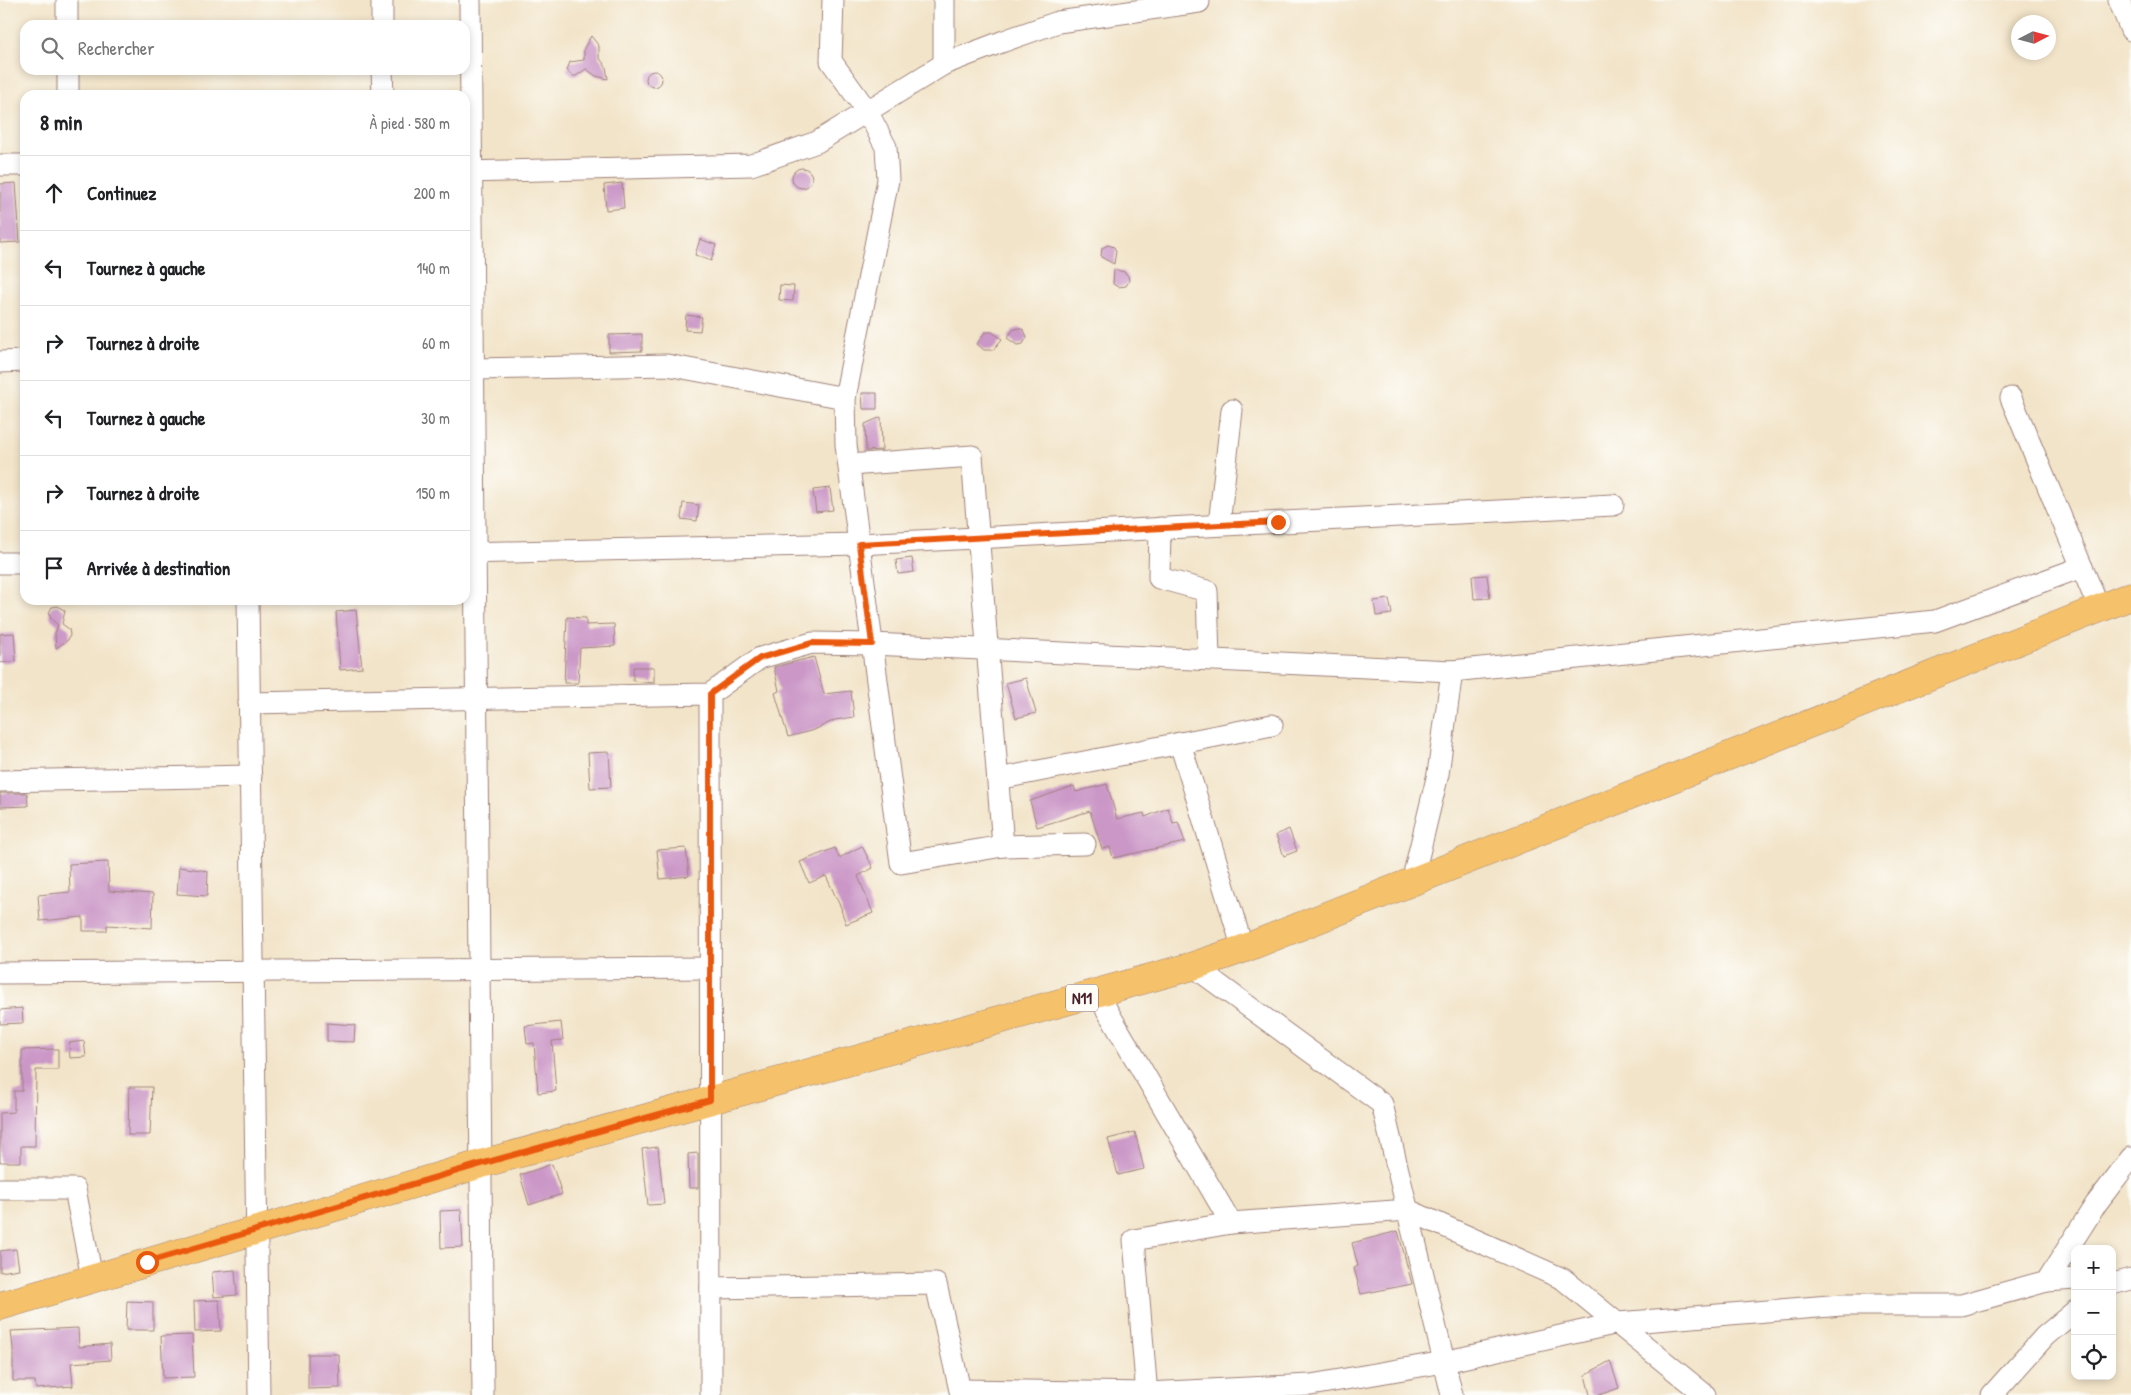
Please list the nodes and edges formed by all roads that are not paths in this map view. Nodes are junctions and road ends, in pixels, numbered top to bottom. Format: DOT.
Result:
graph roads {
  1 [pos="67,0"];
  2 [pos="382,0"];
  3 [pos="470,0"];
  4 [pos="833,0"];
  5 [pos="944,0"];
  6 [pos="2119,0"];
  7 [pos="1200,2"];
  8 [pos="67,20"];
  9 [pos="382,20"];
  10 [pos="470,20"];
  11 [pos="2131,30"];
  12 [pos="944,64"];
  13 [pos="68,75"];
  14 [pos="382,75"];
  15 [pos="470,75"];
  16 [pos="68,90"];
  17 [pos="383,90"];
  18 [pos="469,90"];
  19 [pos="867,111"];
  20 [pos="0,165"];
  21 [pos="20,165"];
  22 [pos="470,171"];
  23 [pos="470,211"];
  24 [pos="0,362"];
  25 [pos="20,362"];
  26 [pos="474,369"];
  27 [pos="845,398"];
  28 [pos="2011,398"];
  29 [pos="1232,410"];
  30 [pos="849,464"];
  31 [pos="1613,505"];
  32 [pos="1219,525"];
  33 [pos="1160,528"];
  34 [pos="978,538"];
  35 [pos="859,544"];
  36 [pos="470,553"];
  37 [pos="20,563"];
  38 [pos="0,564"];
  39 [pos="2082,567"];
  40 [pos="2131,596"];
  41 [pos="248,605"];
  42 [pos="2099,608"];
  43 [pos="872,644"];
  44 [pos="987,649"];
  45 [pos="1209,659"];
  46 [pos="1452,671"];
  47 [pos="710,694"];
  48 [pos="477,699"];
  49 [pos="249,703"];
  50 [pos="1272,725"];
  51 [pos="1180,743"];
  52 [pos="251,776"];
  53 [pos="998,779"];
  54 [pos="0,781"];
  55 [pos="1086,844"];
  56 [pos="1003,846"];
  57 [pos="1412,882"];
  58 [pos="1243,949"];
  59 [pos="1193,966"];
  60 [pos="710,968"];
  61 [pos="480,970"];
  62 [pos="253,972"];
  63 [pos="0,973"];
  64 [pos="1097,994"];
  65 [pos="710,1100"];
  66 [pos="2131,1158"];
  67 [pos="481,1164"];
  68 [pos="0,1189"];
  69 [pos="1408,1210"];
  70 [pos="1231,1223"];
  71 [pos="257,1230"];
  72 [pos="2131,1273"];
  73 [pos="2116,1275"];
  74 [pos="92,1278"];
  75 [pos="2071,1278"];
  76 [pos="2131,1279"];
  77 [pos="2047,1281"];
  78 [pos="2116,1283"];
  79 [pos="711,1288"];
  80 [pos="0,1306"];
  81 [pos="2071,1314"];
  82 [pos="1618,1323"];
  83 [pos="1444,1362"];
  84 [pos="1312,1390"];
  85 [pos="961,1392"];
  86 [pos="1147,1394"];
  87 [pos="259,1395"];
  88 [pos="483,1395"];
  89 [pos="711,1395"];
  90 [pos="1452,1395"];
  91 [pos="1705,1395"];
  92 [pos="1992,1395"];
  1 -- 8 [label="street"];
  2 -- 9 [label="street"];
  3 -- 10 [label="street"];
  4 -- 19 [label="street"];
  5 -- 12 [label="street"];
  6 -- 11 [label="street"];
  7 -- 12 [label="street"];
  12 -- 19 [label="street"];
  13 -- 16 [label="street"];
  14 -- 17 [label="street"];
  15 -- 18 [label="street"];
  19 -- 22 [label="street"];
  19 -- 27 [label="street"];
  20 -- 21 [label="street"];
  23 -- 26 [label="street"];
  24 -- 25 [label="street"];
  26 -- 27 [label="street"];
  26 -- 36 [label="street"];
  27 -- 30 [label="street"];
  28 -- 39 [label="street"];
  29 -- 32 [label="street"];
  30 -- 34 [label="street"];
  30 -- 35 [label="street"];
  31 -- 32 [label="street"];
  32 -- 33 [label="street"];
  33 -- 34 [label="street"];
  33 -- 45 [label="street"];
  34 -- 35 [label="street"];
  34 -- 44 [label="street"];
  35 -- 36 [label="street"];
  35 -- 43 [label="street"];
  36 -- 48 [label="street"];
  37 -- 38 [label="street"];
  39 -- 42 [label="street"];
  39 -- 46 [label="street"];
  40 -- 42 [label="main road, N11"];
  41 -- 49 [label="street"];
  42 -- 57 [label="main road, N11"];
  43 -- 44 [label="street"];
  43 -- 47 [label="street"];
  43 -- 56 [label="street"];
  44 -- 45 [label="street"];
  44 -- 53 [label="street"];
  45 -- 46 [label="street"];
  46 -- 57 [label="street"];
  47 -- 48 [label="street"];
  47 -- 60 [label="street"];
  48 -- 49 [label="street"];
  48 -- 61 [label="street"];
  49 -- 52 [label="street"];
  50 -- 51 [label="street"];
  51 -- 53 [label="street"];
  51 -- 58 [label="street"];
  52 -- 54 [label="street"];
  52 -- 62 [label="street"];
  53 -- 56 [label="street"];
  55 -- 56 [label="street"];
  57 -- 58 [label="main road, N11"];
  58 -- 59 [label="main road, N11"];
  59 -- 64 [label="main road, N11"];
  59 -- 69 [label="street"];
  60 -- 61 [label="street"];
  60 -- 65 [label="street"];
  61 -- 62 [label="street"];
  61 -- 67 [label="street"];
  62 -- 63 [label="street"];
  62 -- 71 [label="street"];
  64 -- 65 [label="main road, N11"];
  64 -- 70 [label="street"];
  65 -- 67 [label="main road, N11"];
  65 -- 79 [label="street"];
  66 -- 77 [label="street"];
  67 -- 71 [label="main road, N11"];
  67 -- 88 [label="street"];
  68 -- 74 [label="street"];
  69 -- 70 [label="street"];
  69 -- 82 [label="street"];
  69 -- 83 [label="street"];
  70 -- 86 [label="street"];
  71 -- 74 [label="main road, N11"];
  71 -- 87 [label="street"];
  72 -- 73 [label="street"];
  74 -- 80 [label="main road, N11"];
  75 -- 77 [label="street"];
  76 -- 78 [label="street"];
  77 -- 82 [label="street"];
  79 -- 85 [label="street"];
  79 -- 89 [label="street"];
  81 -- 92 [label="street"];
  82 -- 83 [label="street"];
  82 -- 91 [label="street"];
  83 -- 84 [label="street"];
  83 -- 90 [label="street"];
  84 -- 86 [label="street"];
  85 -- 86 [label="street"];
}
